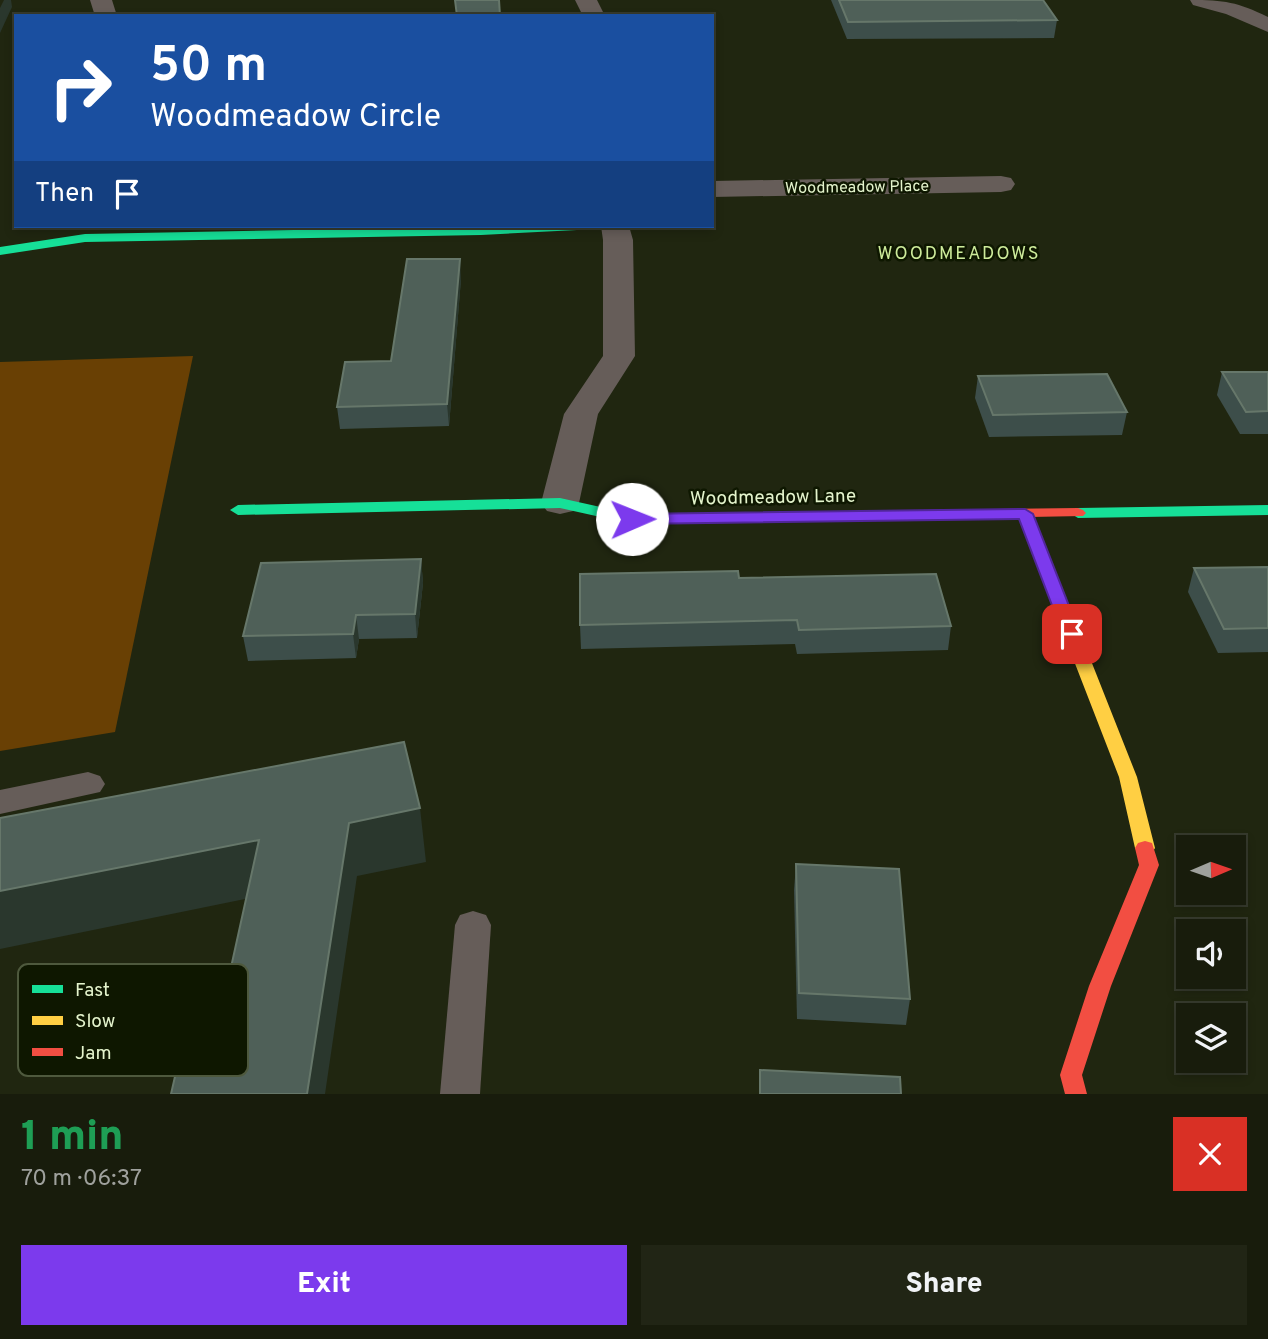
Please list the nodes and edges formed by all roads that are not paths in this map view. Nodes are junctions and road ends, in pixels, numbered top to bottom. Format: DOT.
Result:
graph roads {
  1 [pos="1201,0"];
  2 [pos="1268,24"];
  3 [pos="1001,184"];
  4 [pos="714,189"];
  5 [pos="533,228"];
  6 [pos="615,228"];
  7 [pos="0,251"];
  8 [pos="560,503"];
  9 [pos="238,510"];
  10 [pos="1268,510"];
  11 [pos="1025,514"];
  12 [pos="88,785"];
  13 [pos="0,802"];
  14 [pos="473,925"];
  15 [pos="460,1094"];
  16 [pos="1076,1094"];
  1 -- 2 [label="street"];
  3 -- 4 [label="street, Woodmeadow Place"];
  5 -- 7 [label="street"];
  6 -- 8 [label="street"];
  8 -- 9 [label="street, Woodmeadow Lane"];
  8 -- 11 [label="street, Woodmeadow Lane"];
  10 -- 11 [label="street, Woodmeadow Lane"];
  11 -- 16 [label="street"];
  12 -- 13 [label="lane"];
  14 -- 15 [label="lane"];
}
